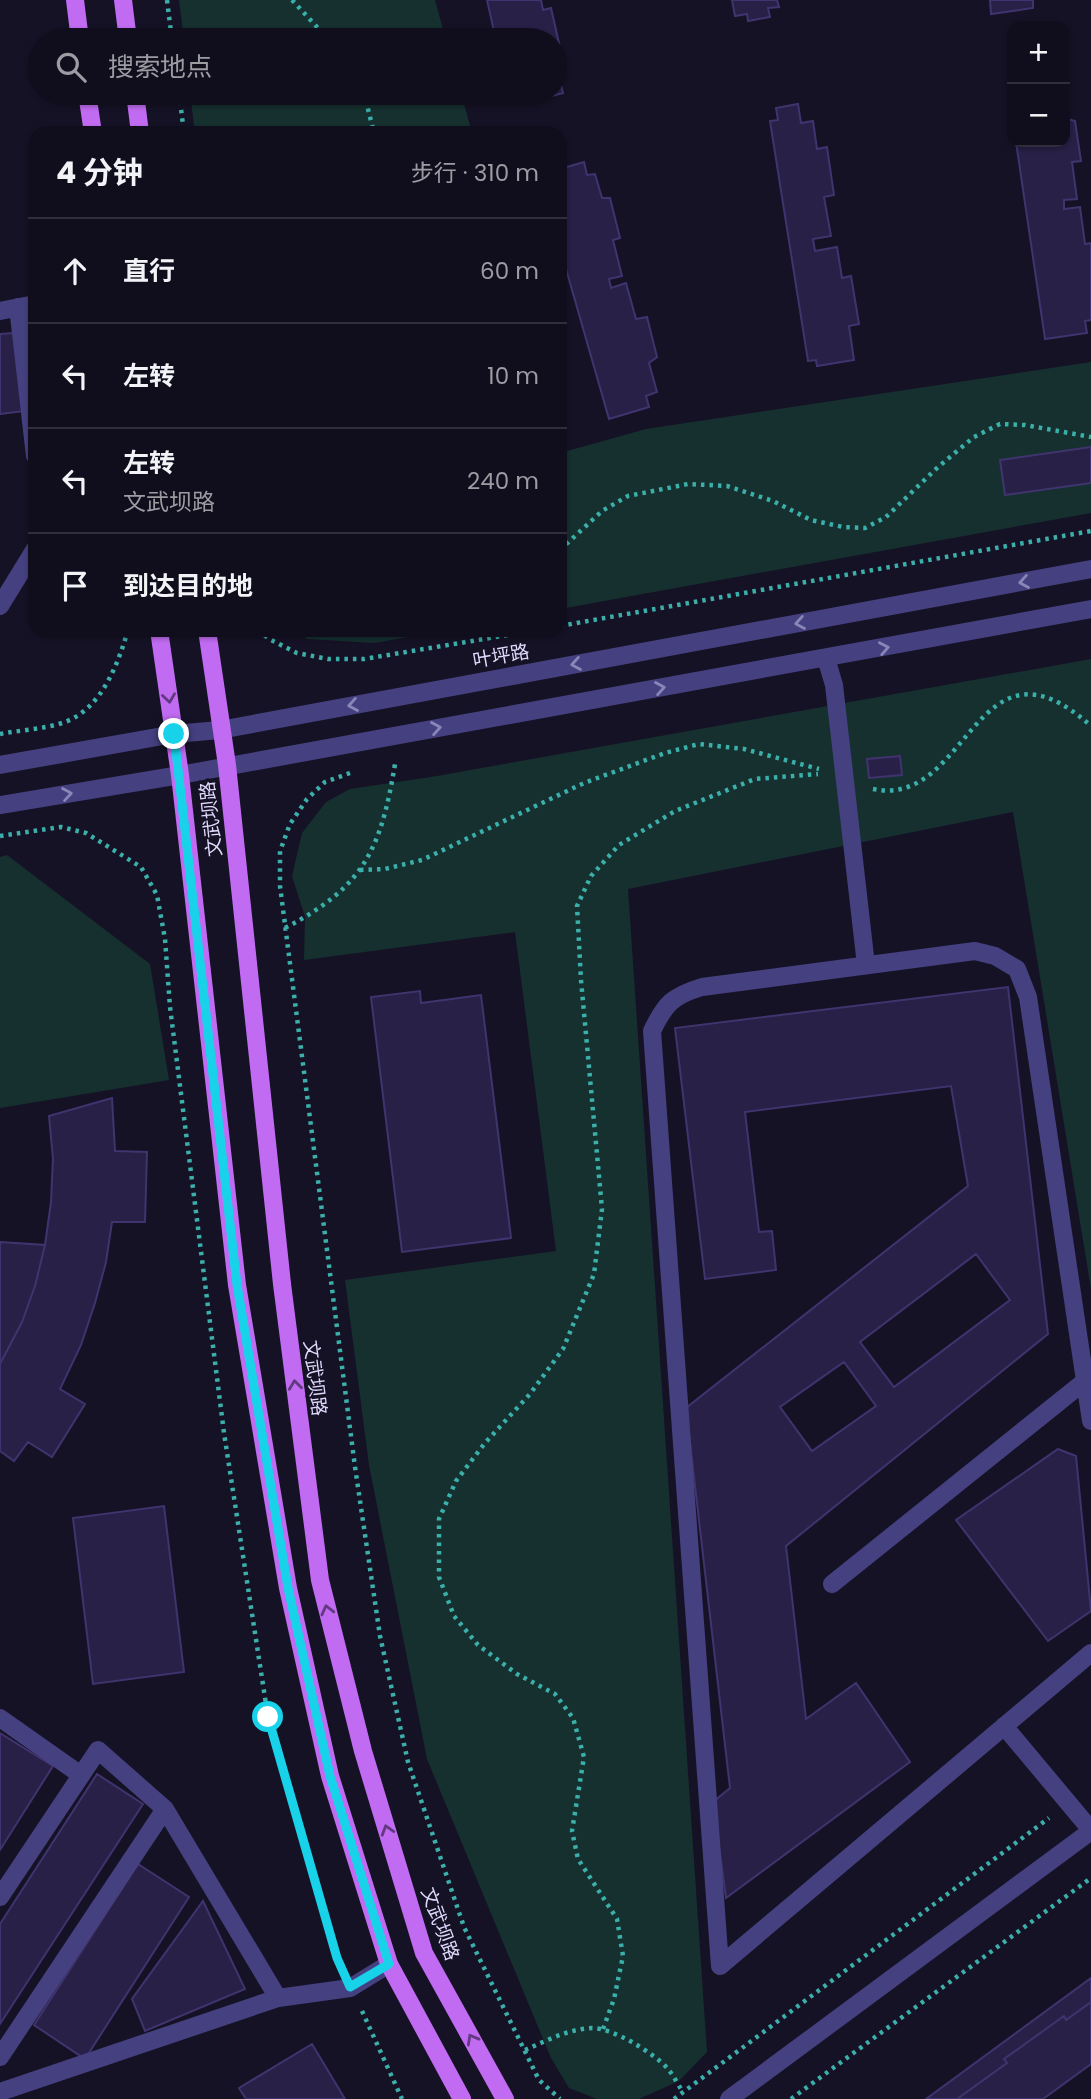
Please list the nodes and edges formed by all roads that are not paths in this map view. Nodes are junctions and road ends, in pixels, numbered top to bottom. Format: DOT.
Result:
graph roads {
  1 [pos="75,0"];
  2 [pos="123,0"];
  3 [pos="78,28"];
  4 [pos="126,28"];
  5 [pos="89,105"];
  6 [pos="136,105"];
  7 [pos="92,126"];
  8 [pos="139,126"];
  9 [pos="27,306"];
  10 [pos="0,311"];
  11 [pos="28,325"];
  12 [pos="28,561"];
  13 [pos="1091,569"];
  14 [pos="0,607"];
  15 [pos="1091,609"];
  16 [pos="160,637"];
  17 [pos="208,637"];
  18 [pos="826,658"];
  19 [pos="220,730"];
  20 [pos="174,734"];
  21 [pos="0,765"];
  22 [pos="226,765"];
  23 [pos="180,775"];
  24 [pos="0,805"];
  25 [pos="866,965"];
  26 [pos="1085,1381"];
  27 [pos="1091,1421"];
  28 [pos="832,1584"];
  29 [pos="1091,1653"];
  30 [pos="0,1718"];
  31 [pos="1004,1726"];
  32 [pos="81,1775"];
  33 [pos="165,1809"];
  34 [pos="1091,1831"];
  35 [pos="0,1897"];
  36 [pos="389,1964"];
  37 [pos="278,1998"];
  38 [pos="0,2057"];
  39 [pos="0,2091"];
  40 [pos="462,2099"];
  41 [pos="505,2099"];
  42 [pos="729,2099"];
  1 -- 3 [label="main road"];
  2 -- 4 [label="main road"];
  5 -- 7 [label="main road"];
  6 -- 8 [label="main road"];
  9 -- 10 [label="street"];
  9 -- 11 [label="street"];
  12 -- 14 [label="street"];
  13 -- 19 [label="street, 叶坪路, one-way"];
  18 -- 15 [label="street, one-way"];
  16 -- 20 [label="main road, 文武坝路, one-way"];
  17 -- 19 [label="main road, 文武坝路"];
  22 -- 18 [label="street, one-way"];
  18 -- 25 [label="street"];
  19 -- 20 [label="street, 叶坪路"];
  19 -- 22 [label="main road, 文武坝路"];
  20 -- 21 [label="street, 叶坪路"];
  20 -- 23 [label="main road, 文武坝路"];
  22 -- 23 [label="street"];
  41 -- 22 [label="main road, 文武坝路, one-way"];
  24 -- 23 [label="street, one-way"];
  23 -- 36 [label="main road, 文武坝路"];
  25 -- 26 [label="street"];
  25 -- 31 [label="street"];
  26 -- 27 [label="street"];
  26 -- 28 [label="street"];
  29 -- 31 [label="street"];
  30 -- 32 [label="street"];
  31 -- 34 [label="street"];
  32 -- 33 [label="street"];
  32 -- 35 [label="street"];
  33 -- 37 [label="street"];
  33 -- 38 [label="street"];
  34 -- 42 [label="street"];
  36 -- 37 [label="street"];
  36 -- 40 [label="main road, 文武坝路"];
  37 -- 39 [label="street"];
}
